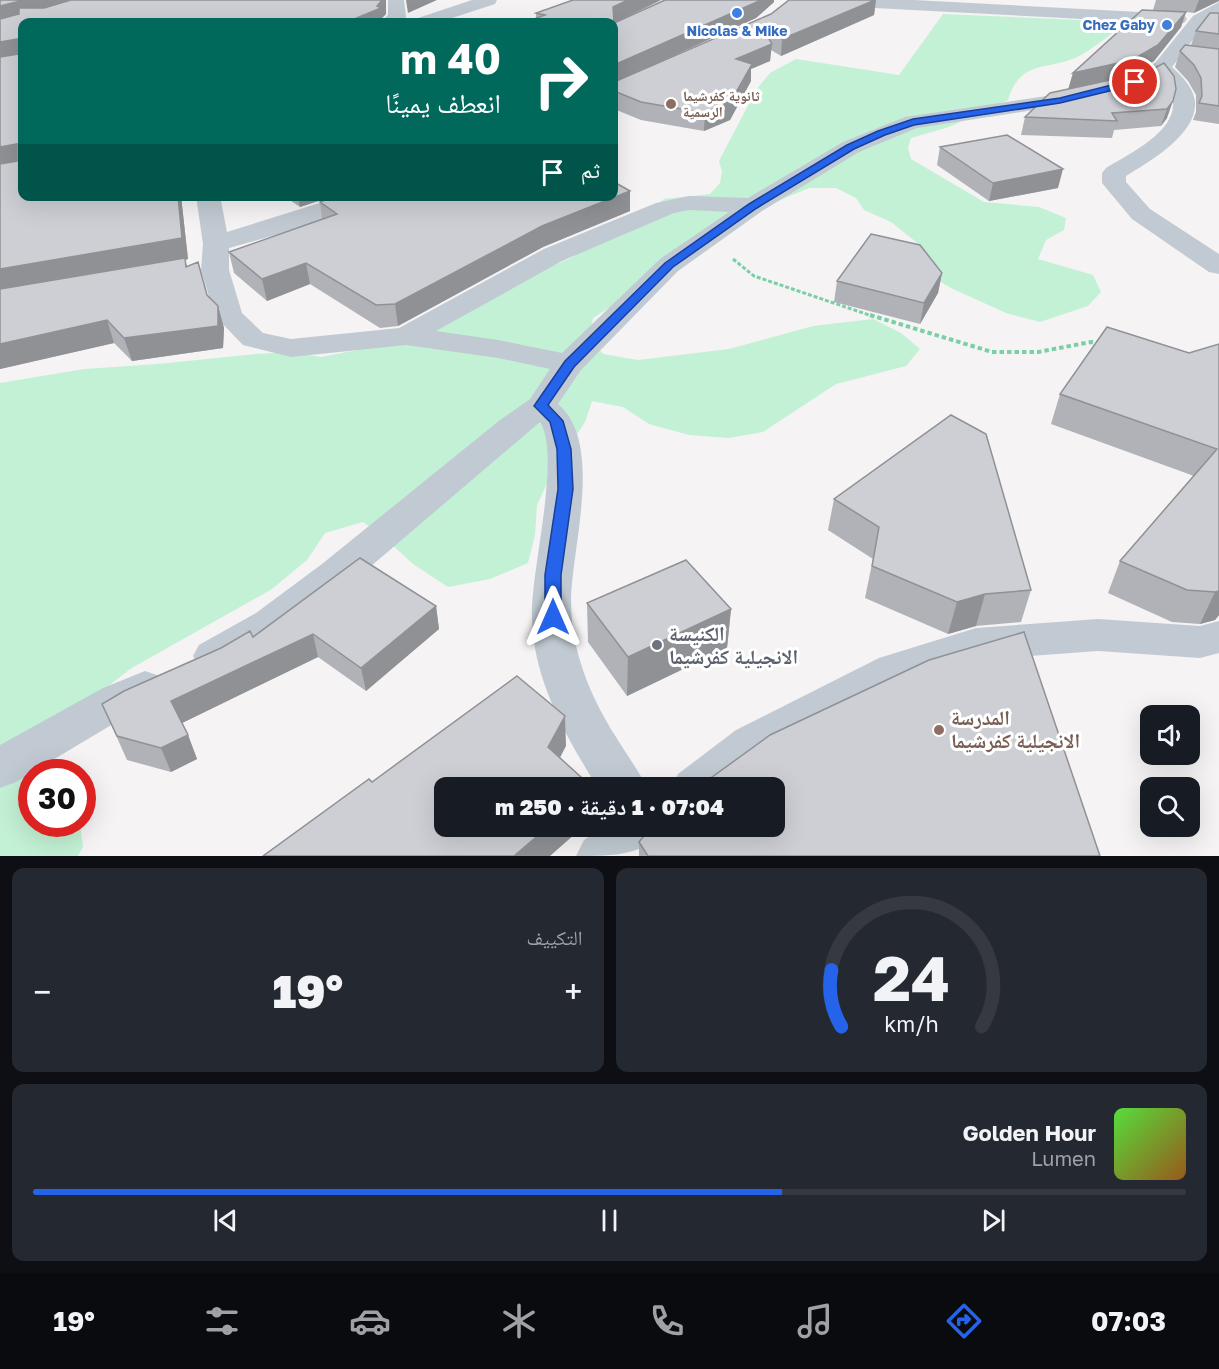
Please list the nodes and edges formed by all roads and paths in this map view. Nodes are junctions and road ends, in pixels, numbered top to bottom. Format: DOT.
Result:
graph roads {
  1 [pos="396,0"];
  2 [pos="489,0"];
  3 [pos="817,0"];
  4 [pos="1219,7"];
  5 [pos="395,18"];
  6 [pos="436,18"];
  7 [pos="1199,20"];
  8 [pos="1219,21"];
  9 [pos="1177,58"];
  10 [pos="208,201"];
  11 [pos="352,201"];
  12 [pos="753,206"];
  13 [pos="708,236"];
  14 [pos="208,259"];
  15 [pos="1219,266"];
  16 [pos="406,336"];
  17 [pos="1102,344"];
  18 [pos="569,364"];
  19 [pos="541,406"];
  20 [pos="1219,637"];
  21 [pos="0,768"];
  22 [pos="616,777"];
  23 [pos="708,777"];
  24 [pos="627,837"];
  25 [pos="601,856"];
  1 -- 5 [label="street"];
  2 -- 6 [label="street"];
  3 -- 7 [label="street"];
  4 -- 7 [label="street"];
  7 -- 8 [label="street"];
  7 -- 9 [label="street"];
  9 -- 12 [label="street"];
  9 -- 15 [label="street"];
  10 -- 14 [label="street"];
  11 -- 14 [label="street"];
  12 -- 13 [label="street"];
  12 -- 16 [label="street"];
  13 -- 17 [label="path"];
  13 -- 18 [label="street"];
  14 -- 16 [label="street"];
  16 -- 18 [label="street"];
  18 -- 19 [label="street"];
  19 -- 21 [label="street"];
  19 -- 22 [label="street"];
  20 -- 23 [label="street"];
  24 -- 25 [label="street"];
}
